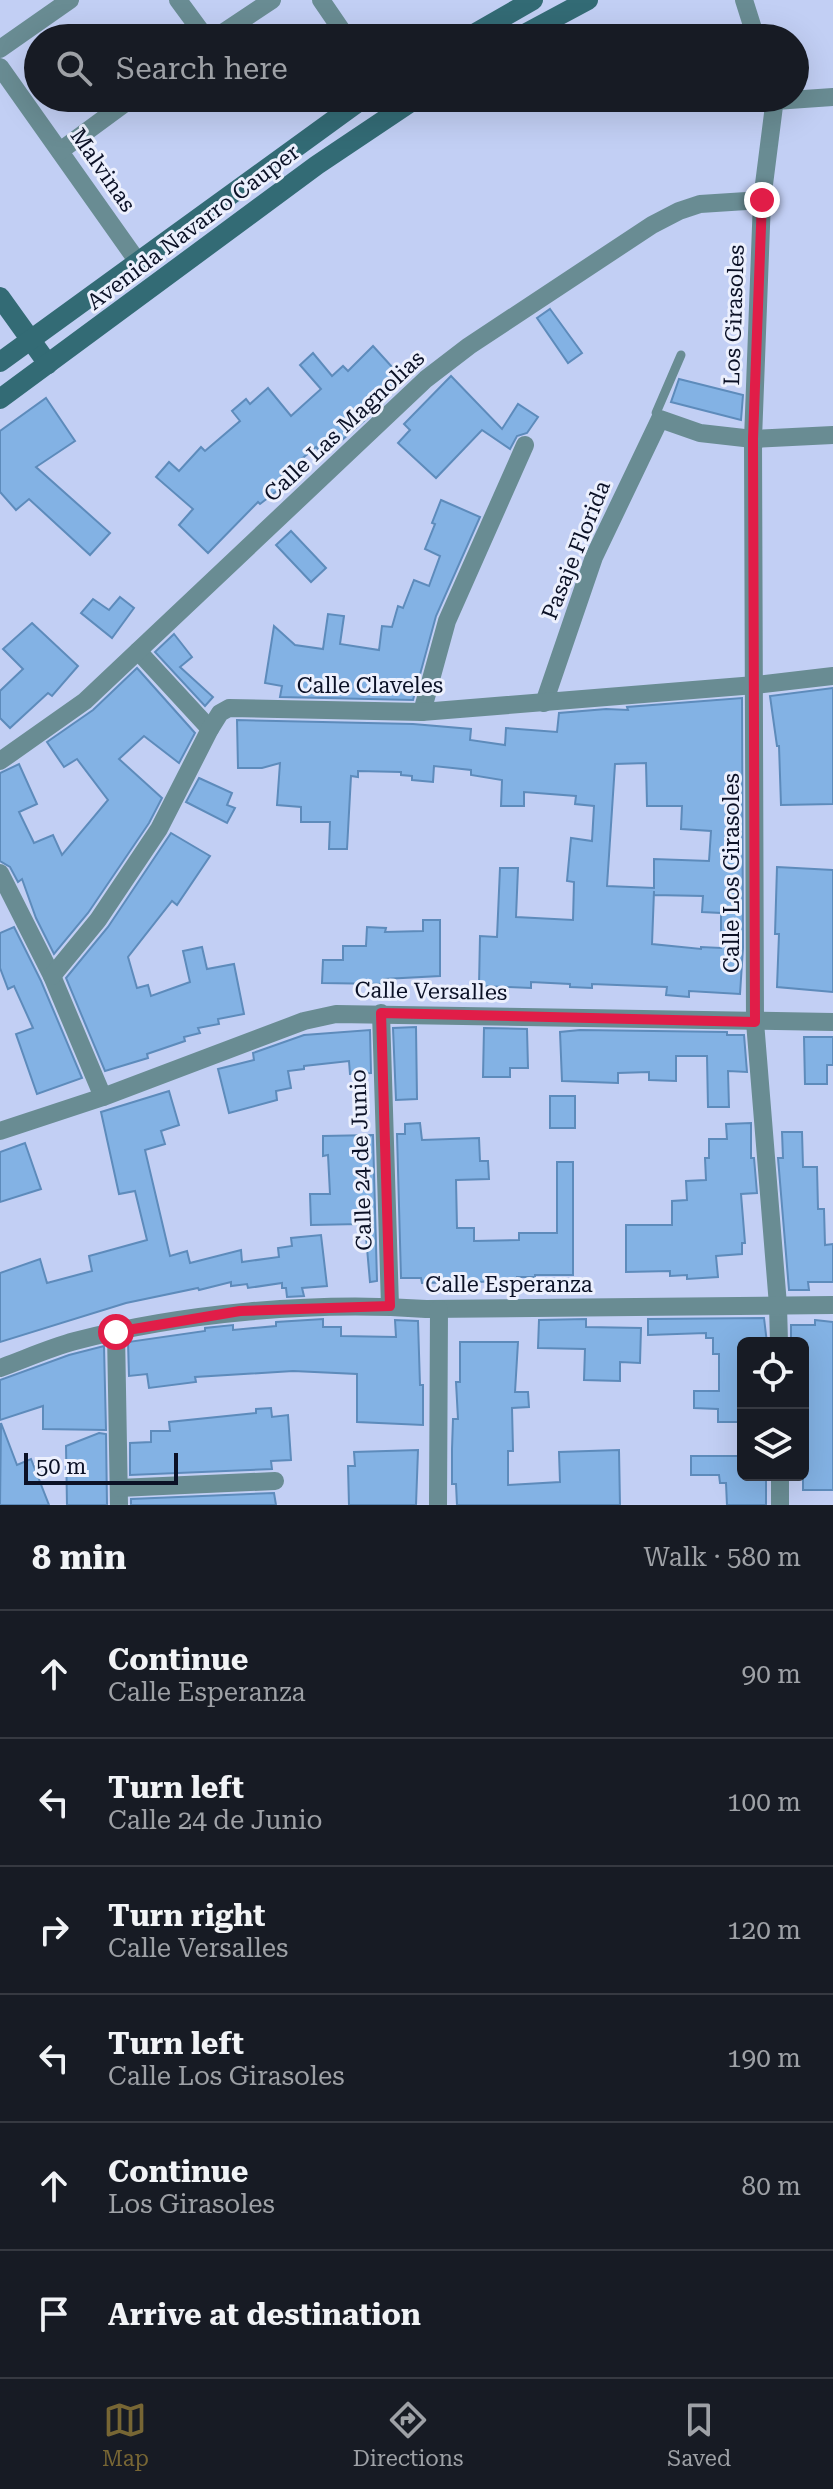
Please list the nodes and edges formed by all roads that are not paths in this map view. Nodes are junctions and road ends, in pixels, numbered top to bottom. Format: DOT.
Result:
graph roads {
  1 [pos="70,0"];
  2 [pos="178,0"];
  3 [pos="272,0"];
  4 [pos="321,0"];
  5 [pos="533,0"];
  6 [pos="588,0"];
  7 [pos="744,0"];
  8 [pos="36,24"];
  9 [pos="196,24"];
  10 [pos="236,24"];
  11 [pos="337,24"];
  12 [pos="491,24"];
  13 [pos="543,24"];
  14 [pos="752,24"];
  15 [pos="24,32"];
  16 [pos="0,49"];
  17 [pos="0,67"];
  18 [pos="833,97"];
  19 [pos="809,98"];
  20 [pos="24,101"];
  21 [pos="32,112"];
  22 [pos="113,112"];
  23 [pos="345,112"];
  24 [pos="381,112"];
  25 [pos="773,112"];
  26 [pos="60,151"];
  27 [pos="762,200"];
  28 [pos="138,262"];
  29 [pos="0,297"];
  30 [pos="31,340"];
  31 [pos="681,355"];
  32 [pos="0,362"];
  33 [pos="48,364"];
  34 [pos="0,399"];
  35 [pos="660,419"];
  36 [pos="833,435"];
  37 [pos="753,439"];
  38 [pos="525,445"];
  39 [pos="138,651"];
  40 [pos="833,676"];
  41 [pos="755,685"];
  42 [pos="544,703"];
  43 [pos="422,712"];
  44 [pos="210,729"];
  45 [pos="0,761"];
  46 [pos="0,873"];
  47 [pos="52,976"];
  48 [pos="381,1013"];
  49 [pos="755,1022"];
  50 [pos="833,1022"];
  51 [pos="103,1097"];
  52 [pos="0,1131"];
  53 [pos="778,1305"];
  54 [pos="833,1305"];
  55 [pos="390,1306"];
  56 [pos="439,1309"];
  57 [pos="116,1332"];
  58 [pos="779,1337"];
  59 [pos="0,1368"];
  60 [pos="275,1481"];
  61 [pos="780,1481"];
  62 [pos="119,1497"];
  63 [pos="438,1505"];
  64 [pos="780,1505"];
  1 -- 8 [label="street"];
  2 -- 9 [label="street"];
  3 -- 10 [label="street"];
  4 -- 11 [label="street"];
  5 -- 12 [label="street"];
  6 -- 13 [label="street"];
  7 -- 14 [label="street"];
  15 -- 16 [label="street"];
  17 -- 20 [label="street, Malvinas"];
  18 -- 19 [label="street"];
  21 -- 26 [label="street, Malvinas"];
  22 -- 26 [label="street"];
  23 -- 28 [label="street"];
  24 -- 33 [label="street, Avenida Navarro Cauper"];
  25 -- 27 [label="street, Los Girasoles"];
  26 -- 28 [label="street, Malvinas"];
  27 -- 37 [label="street, Los Girasoles"];
  27 -- 39 [label="street, Calle Las Magnolias"];
  28 -- 30 [label="street"];
  29 -- 30 [label="street"];
  30 -- 32 [label="street"];
  30 -- 33 [label="street"];
  31 -- 35 [label="lane"];
  33 -- 34 [label="street, Avenida Navarro Cauper"];
  35 -- 37 [label="street"];
  35 -- 42 [label="street, Pasaje Florida"];
  36 -- 37 [label="street"];
  37 -- 41 [label="street, Calle Los Girasoles"];
  38 -- 43 [label="street"];
  39 -- 44 [label="street"];
  39 -- 45 [label="street, Calle Las Magnolias"];
  40 -- 41 [label="street, Calle Claveles"];
  41 -- 42 [label="street, Calle Claveles"];
  41 -- 49 [label="street, Calle Los Girasoles"];
  42 -- 43 [label="street, Calle Claveles"];
  43 -- 44 [label="street, Calle Claveles"];
  44 -- 47 [label="street, Calle Claveles"];
  46 -- 47 [label="street"];
  47 -- 51 [label="street"];
  48 -- 49 [label="street, Calle Versalles"];
  48 -- 51 [label="street, Calle Versalles"];
  48 -- 55 [label="street, Calle 24 de Junio"];
  49 -- 50 [label="street, Calle Versalles"];
  49 -- 53 [label="street, Calle Los Girasoles"];
  51 -- 52 [label="street, Calle Versalles"];
  53 -- 54 [label="street, Calle Esperanza"];
  53 -- 56 [label="street, Calle Esperanza"];
  53 -- 58 [label="street, Calle Los Girasoles"];
  55 -- 56 [label="street, Calle Esperanza"];
  55 -- 57 [label="street, Calle Esperanza"];
  56 -- 63 [label="street"];
  57 -- 59 [label="street, Calle Esperanza"];
  57 -- 62 [label="street"];
  60 -- 62 [label="street"];
  61 -- 64 [label="street"];
}
